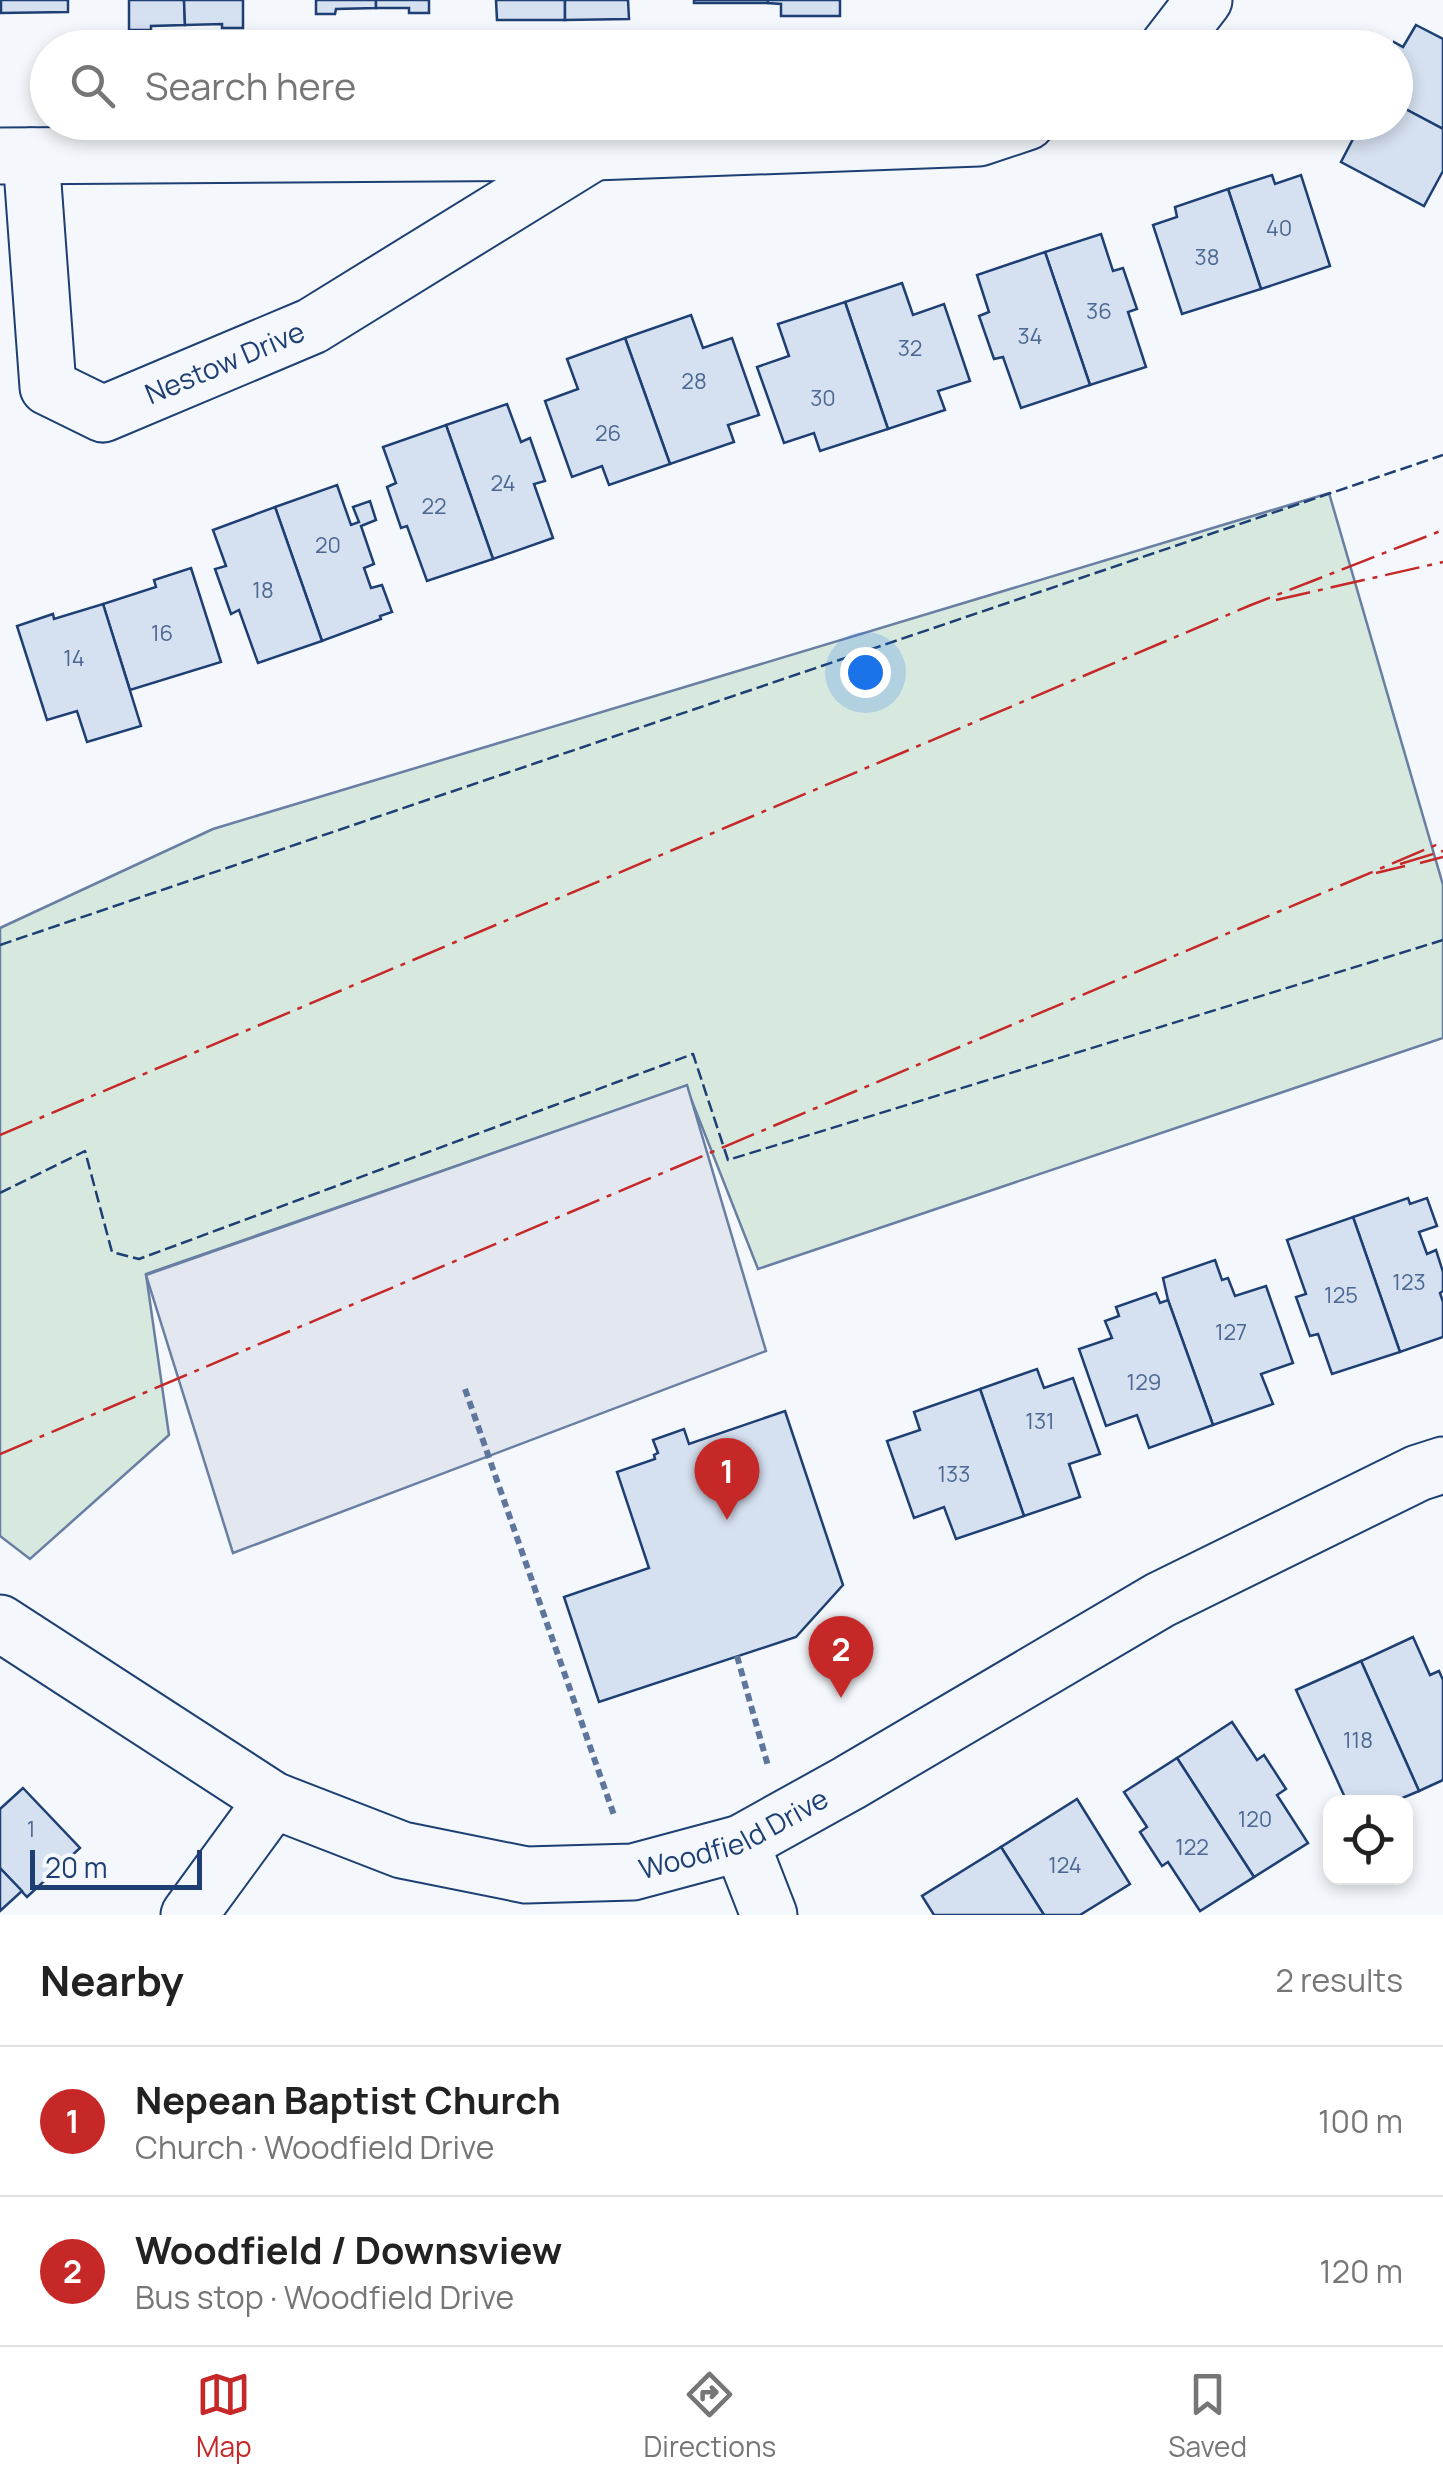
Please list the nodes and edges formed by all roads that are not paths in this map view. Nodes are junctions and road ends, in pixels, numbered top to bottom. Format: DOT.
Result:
graph roads {
  1 [pos="1204,0"];
  2 [pos="1181,30"];
  3 [pos="924,140"];
  4 [pos="594,152"];
  5 [pos="15,156"];
  6 [pos="1443,1464"];
  7 [pos="0,1623"];
  8 [pos="273,1800"];
  9 [pos="762,1831"];
  10 [pos="189,1915"];
  11 [pos="768,1915"];
  1 -- 2 [label="street"];
  3 -- 4 [label="street, Nestow Drive"];
  4 -- 5 [label="street, Nestow Drive"];
  4 -- 5 [label="street, Nestow Drive"];
  6 -- 9 [label="street, Woodfield Drive"];
  7 -- 8 [label="street, Woodfield Drive"];
  8 -- 9 [label="street, Woodfield Drive"];
  8 -- 10 [label="street"];
  9 -- 11 [label="street"];
}
